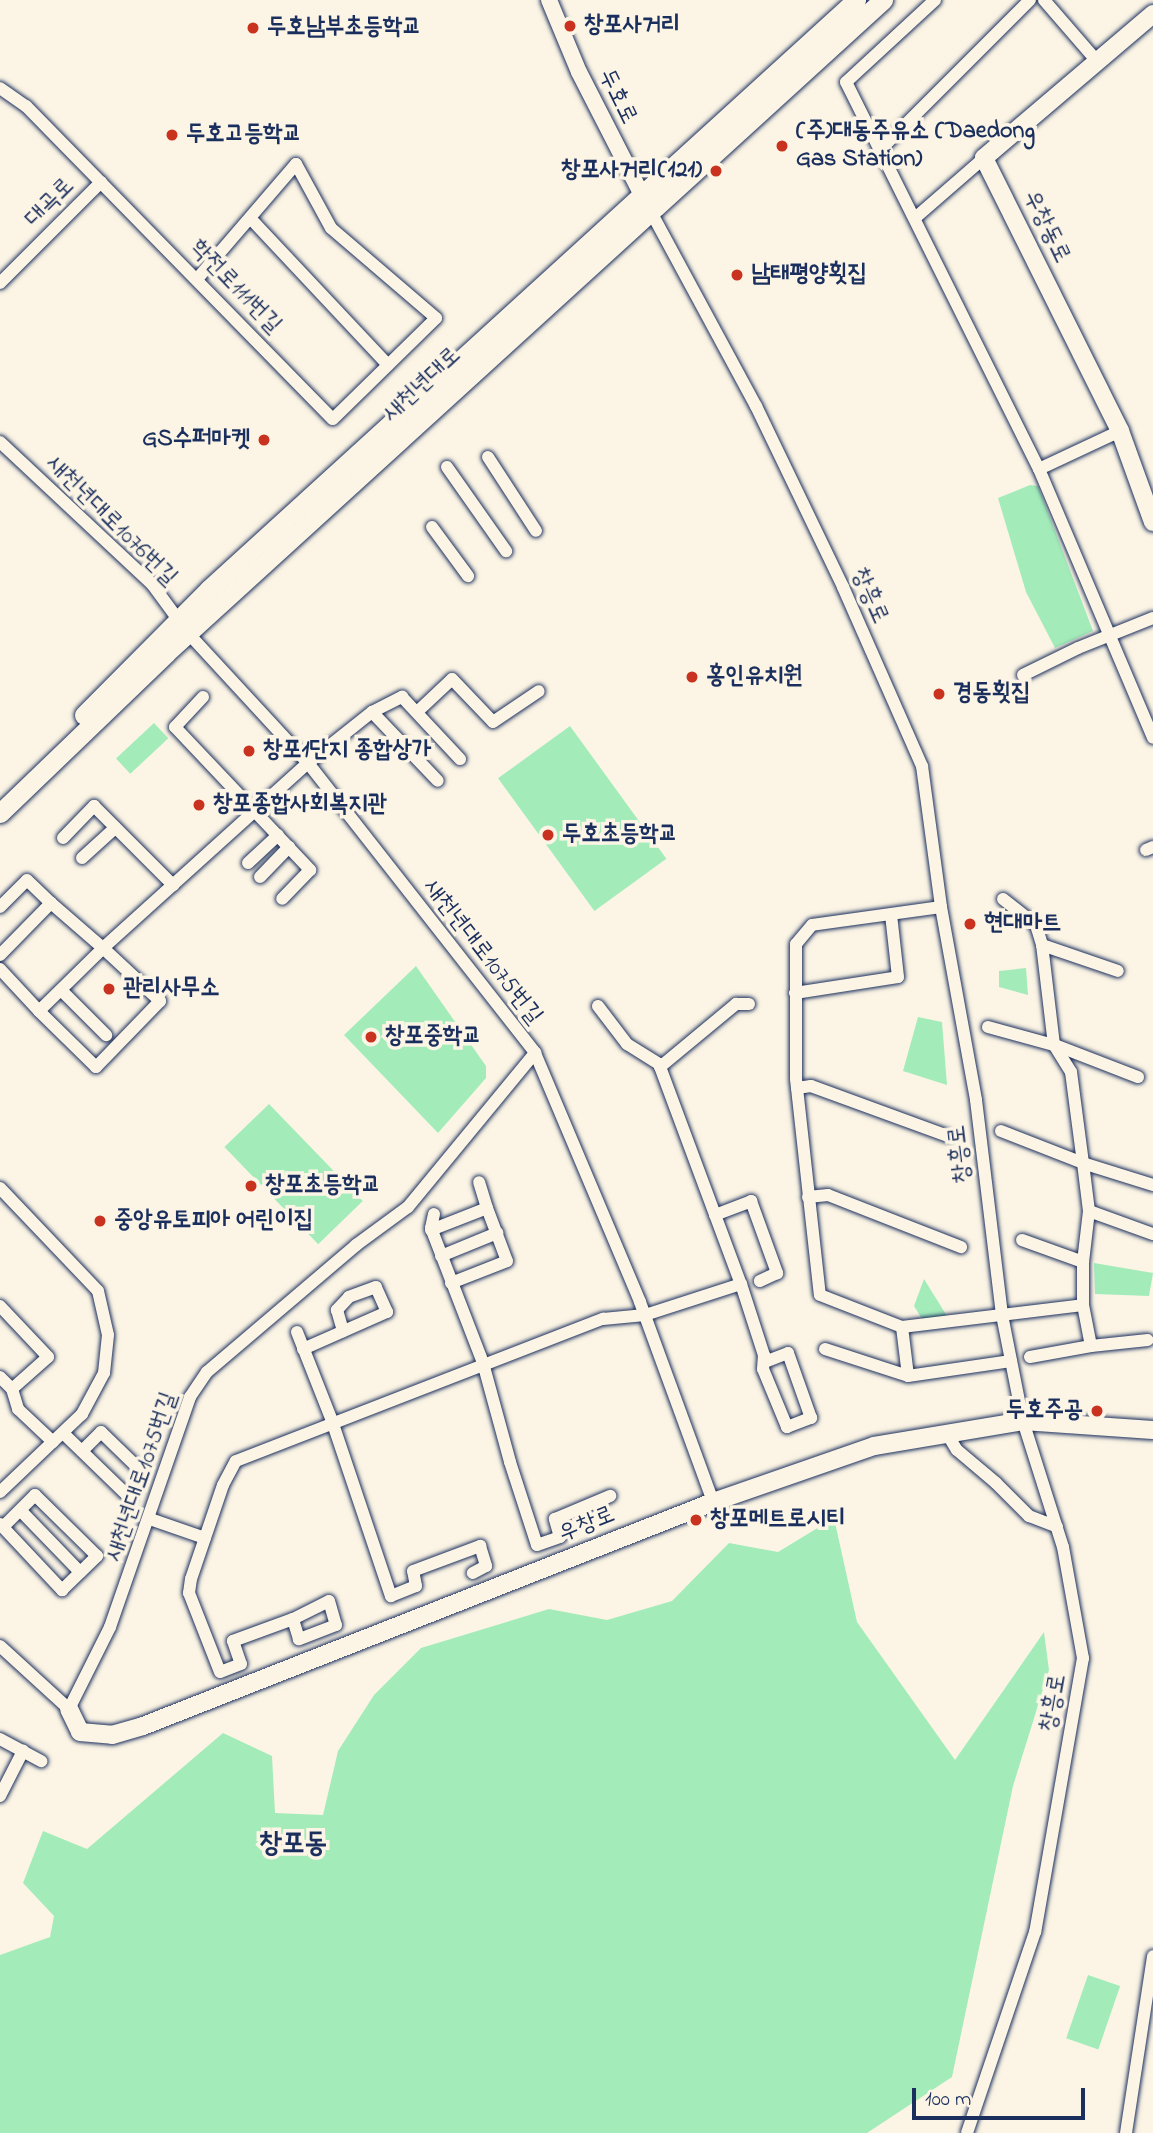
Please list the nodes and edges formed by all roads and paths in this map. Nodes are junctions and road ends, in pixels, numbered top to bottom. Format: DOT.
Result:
graph roads {
  1 [pos="549,0"];
  2 [pos="856,0"];
  3 [pos="883,0"];
  4 [pos="935,0"];
  5 [pos="1030,0"];
  6 [pos="1044,0"];
  7 [pos="1153,14"];
  8 [pos="1096,60"];
  9 [pos="0,88"];
  10 [pos="880,150"];
  11 [pos="984,158"];
  12 [pos="101,182"];
  13 [pos="646,204"];
  14 [pos="915,218"];
  15 [pos="251,219"];
  16 [pos="591,241"];
  17 [pos="580,273"];
  18 [pos="198,278"];
  19 [pos="0,283"];
  20 [pos="388,365"];
  21 [pos="1120,431"];
  22 [pos="0,442"];
  23 [pos="488,457"];
  24 [pos="447,467"];
  25 [pos="1039,469"];
  26 [pos="1153,522"];
  27 [pos="432,527"];
  28 [pos="536,531"];
  29 [pos="506,551"];
  30 [pos="468,576"];
  31 [pos="1153,618"];
  32 [pos="182,626"];
  33 [pos="1107,635"];
  34 [pos="1023,675"];
  35 [pos="540,691"];
  36 [pos="204,697"];
  37 [pos="372,712"];
  38 [pos="417,712"];
  39 [pos="1153,738"];
  40 [pos="460,759"];
  41 [pos="308,764"];
  42 [pos="438,781"];
  43 [pos="0,801"];
  44 [pos="256,812"];
  45 [pos="0,813"];
  46 [pos="115,828"];
  47 [pos="278,835"];
  48 [pos="63,838"];
  49 [pos="289,847"];
  50 [pos="82,858"];
  51 [pos="248,863"];
  52 [pos="260,877"];
  53 [pos="173,884"];
  54 [pos="282,899"];
  55 [pos="1003,899"];
  56 [pos="51,903"];
  57 [pos="0,907"];
  58 [pos="942,907"];
  59 [pos="891,915"];
  60 [pos="1042,945"];
  61 [pos="103,948"];
  62 [pos="0,955"];
  63 [pos="0,969"];
  64 [pos="1118,971"];
  65 [pos="61,990"];
  66 [pos="795,993"];
  67 [pos="749,1004"];
  68 [pos="598,1006"];
  69 [pos="39,1011"];
  70 [pos="988,1027"];
  71 [pos="106,1035"];
  72 [pos="1054,1045"];
  73 [pos="534,1053"];
  74 [pos="660,1067"];
  75 [pos="1138,1077"];
  76 [pos="796,1088"];
  77 [pos="1001,1131"];
  78 [pos="948,1136"];
  79 [pos="1083,1163"];
  80 [pos="479,1182"];
  81 [pos="1153,1185"];
  82 [pos="0,1188"];
  83 [pos="808,1197"];
  84 [pos="488,1208"];
  85 [pos="1089,1211"];
  86 [pos="434,1214"];
  87 [pos="715,1215"];
  88 [pos="431,1230"];
  89 [pos="497,1233"];
  90 [pos="1153,1234"];
  91 [pos="1022,1240"];
  92 [pos="961,1247"];
  93 [pos="441,1256"];
  94 [pos="1083,1262"];
  95 [pos="760,1281"];
  96 [pos="451,1283"];
  97 [pos="741,1284"];
  98 [pos="1083,1305"];
  99 [pos="0,1306"];
  100 [pos="645,1315"];
  101 [pos="1002,1315"];
  102 [pos="902,1327"];
  103 [pos="343,1331"];
  104 [pos="297,1332"];
  105 [pos="1148,1340"];
  106 [pos="1091,1346"];
  107 [pos="303,1349"];
  108 [pos="825,1349"];
  109 [pos="1030,1357"];
  110 [pos="1011,1361"];
  111 [pos="764,1362"];
  112 [pos="483,1363"];
  113 [pos="908,1376"];
  114 [pos="0,1377"];
  115 [pos="12,1389"];
  116 [pos="331,1421"];
  117 [pos="1023,1421"];
  118 [pos="1153,1430"];
  119 [pos="946,1432"];
  120 [pos="63,1433"];
  121 [pos="53,1442"];
  122 [pos="82,1451"];
  123 [pos="136,1465"];
  124 [pos="0,1492"];
  125 [pos="610,1496"];
  126 [pos="130,1498"];
  127 [pos="713,1502"];
  128 [pos="21,1511"];
  129 [pos="150,1519"];
  130 [pos="1,1525"];
  131 [pos="1057,1527"];
  132 [pos="205,1538"];
  133 [pos="80,1572"];
  134 [pos="473,1573"];
  135 [pos="293,1619"];
  136 [pos="0,1646"];
  137 [pos="69,1709"];
  138 [pos="0,1739"];
  139 [pos="23,1751"];
  140 [pos="41,1761"];
  141 [pos="0,1796"];
  142 [pos="1153,1956"];
  143 [pos="967,2133"];
  144 [pos="1126,2133"];
  1 -- 13 [label="street, 두호로"];
  2 -- 13 [label="main road, 새천년대로"];
  3 -- 13 [label="main road, 새천년대로"];
  4 -- 10 [label="street"];
  5 -- 10 [label="street"];
  6 -- 8 [label="street"];
  7 -- 8 [label="main road"];
  8 -- 11 [label="main road"];
  9 -- 12 [label="street, 학전로111번길"];
  10 -- 14 [label="street"];
  11 -- 14 [label="street"];
  11 -- 21 [label="main road, 우창동로"];
  12 -- 18 [label="street, 학전로111번길"];
  12 -- 19 [label="street, 대곡로"];
  13 -- 16 [label="main road, 새천년대로"];
  13 -- 17 [label="main road, 새천년대로"];
  13 -- 58 [label="street, 창흥로"];
  14 -- 25 [label="street"];
  15 -- 18 [label="street"];
  15 -- 20 [label="street"];
  15 -- 20 [label="street, 학전로111번길"];
  16 -- 17 [label="main road"];
  16 -- 32 [label="main road, 새천년대로"];
  17 -- 32 [label="main road, 새천년대로"];
  18 -- 20 [label="street, 학전로111번길"];
  21 -- 25 [label="street"];
  21 -- 26 [label="main road, 우창동로"];
  22 -- 32 [label="street, 새천년대로1076번길"];
  23 -- 28 [label="street"];
  24 -- 29 [label="street"];
  25 -- 33 [label="street"];
  27 -- 30 [label="street"];
  31 -- 33 [label="street"];
  32 -- 41 [label="street, 새천년대로1075번길"];
  32 -- 43 [label="main road, 새천년대로"];
  32 -- 45 [label="main road, 새천년대로"];
  33 -- 34 [label="street"];
  33 -- 39 [label="street"];
  35 -- 38 [label="street"];
  36 -- 44 [label="street"];
  37 -- 38 [label="street"];
  37 -- 41 [label="street"];
  37 -- 42 [label="street"];
  38 -- 40 [label="street"];
  41 -- 44 [label="street"];
  41 -- 73 [label="street, 새천년대로1075번길"];
  44 -- 47 [label="street"];
  44 -- 53 [label="street"];
  46 -- 48 [label="street"];
  46 -- 50 [label="street"];
  46 -- 53 [label="street"];
  47 -- 49 [label="street"];
  47 -- 51 [label="street"];
  49 -- 52 [label="street"];
  49 -- 54 [label="street"];
  53 -- 61 [label="street"];
  55 -- 60 [label="street"];
  56 -- 57 [label="street"];
  56 -- 61 [label="street"];
  56 -- 62 [label="street"];
  58 -- 59 [label="street"];
  58 -- 101 [label="street, 창흥로"];
  59 -- 66 [label="street"];
  59 -- 66 [label="street"];
  60 -- 64 [label="street"];
  60 -- 72 [label="street"];
  61 -- 65 [label="street"];
  61 -- 69 [label="street"];
  63 -- 69 [label="street"];
  65 -- 69 [label="street"];
  65 -- 71 [label="street"];
  66 -- 76 [label="street"];
  67 -- 74 [label="street"];
  68 -- 74 [label="street"];
  70 -- 72 [label="street"];
  72 -- 75 [label="street"];
  72 -- 79 [label="street"];
  73 -- 100 [label="street"];
  73 -- 129 [label="street, 새천년대로1075번길"];
  74 -- 87 [label="street"];
  76 -- 78 [label="street"];
  76 -- 83 [label="street"];
  77 -- 79 [label="street"];
  79 -- 81 [label="street"];
  79 -- 85 [label="street"];
  80 -- 84 [label="street"];
  82 -- 120 [label="street"];
  83 -- 92 [label="street"];
  83 -- 102 [label="street"];
  84 -- 88 [label="street"];
  84 -- 89 [label="street"];
  85 -- 90 [label="street"];
  85 -- 94 [label="street"];
  86 -- 88 [label="street"];
  87 -- 95 [label="street"];
  87 -- 97 [label="street"];
  88 -- 93 [label="street"];
  89 -- 93 [label="street"];
  89 -- 96 [label="street"];
  91 -- 94 [label="street"];
  93 -- 96 [label="street"];
  94 -- 98 [label="street"];
  96 -- 112 [label="street"];
  97 -- 100 [label="street"];
  97 -- 111 [label="street"];
  98 -- 101 [label="street"];
  98 -- 106 [label="street"];
  99 -- 115 [label="street"];
  100 -- 112 [label="street"];
  100 -- 127 [label="street"];
  101 -- 102 [label="street"];
  101 -- 110 [label="street, 창흥로"];
  102 -- 113 [label="street"];
  103 -- 107 [label="street"];
  104 -- 107 [label="street"];
  105 -- 106 [label="street"];
  106 -- 109 [label="street"];
  107 -- 116 [label="street"];
  108 -- 113 [label="street"];
  110 -- 113 [label="street"];
  110 -- 117 [label="street, 창흥로"];
  111 -- 111 [label="street"];
  112 -- 116 [label="street"];
  112 -- 125 [label="street"];
  114 -- 115 [label="street"];
  115 -- 121 [label="street"];
  116 -- 132 [label="street"];
  116 -- 134 [label="street"];
  117 -- 118 [label="main road, 우창로"];
  117 -- 119 [label="main road, 우창로"];
  117 -- 131 [label="street, 창흥로"];
  119 -- 127 [label="main road, 우창로"];
  119 -- 131 [label="street"];
  120 -- 121 [label="street"];
  120 -- 122 [label="street"];
  121 -- 124 [label="street"];
  122 -- 123 [label="street"];
  122 -- 126 [label="street"];
  127 -- 137 [label="main road, 우창로"];
  128 -- 133 [label="street"];
  129 -- 132 [label="street"];
  129 -- 137 [label="street, 새천년대로1075번길"];
  130 -- 133 [label="street"];
  130 -- 133 [label="street"];
  131 -- 143 [label="street, 창흥로"];
  132 -- 135 [label="street"];
  136 -- 137 [label="street"];
  138 -- 139 [label="street"];
  139 -- 140 [label="street"];
  139 -- 141 [label="street"];
  142 -- 144 [label="street"];
}
